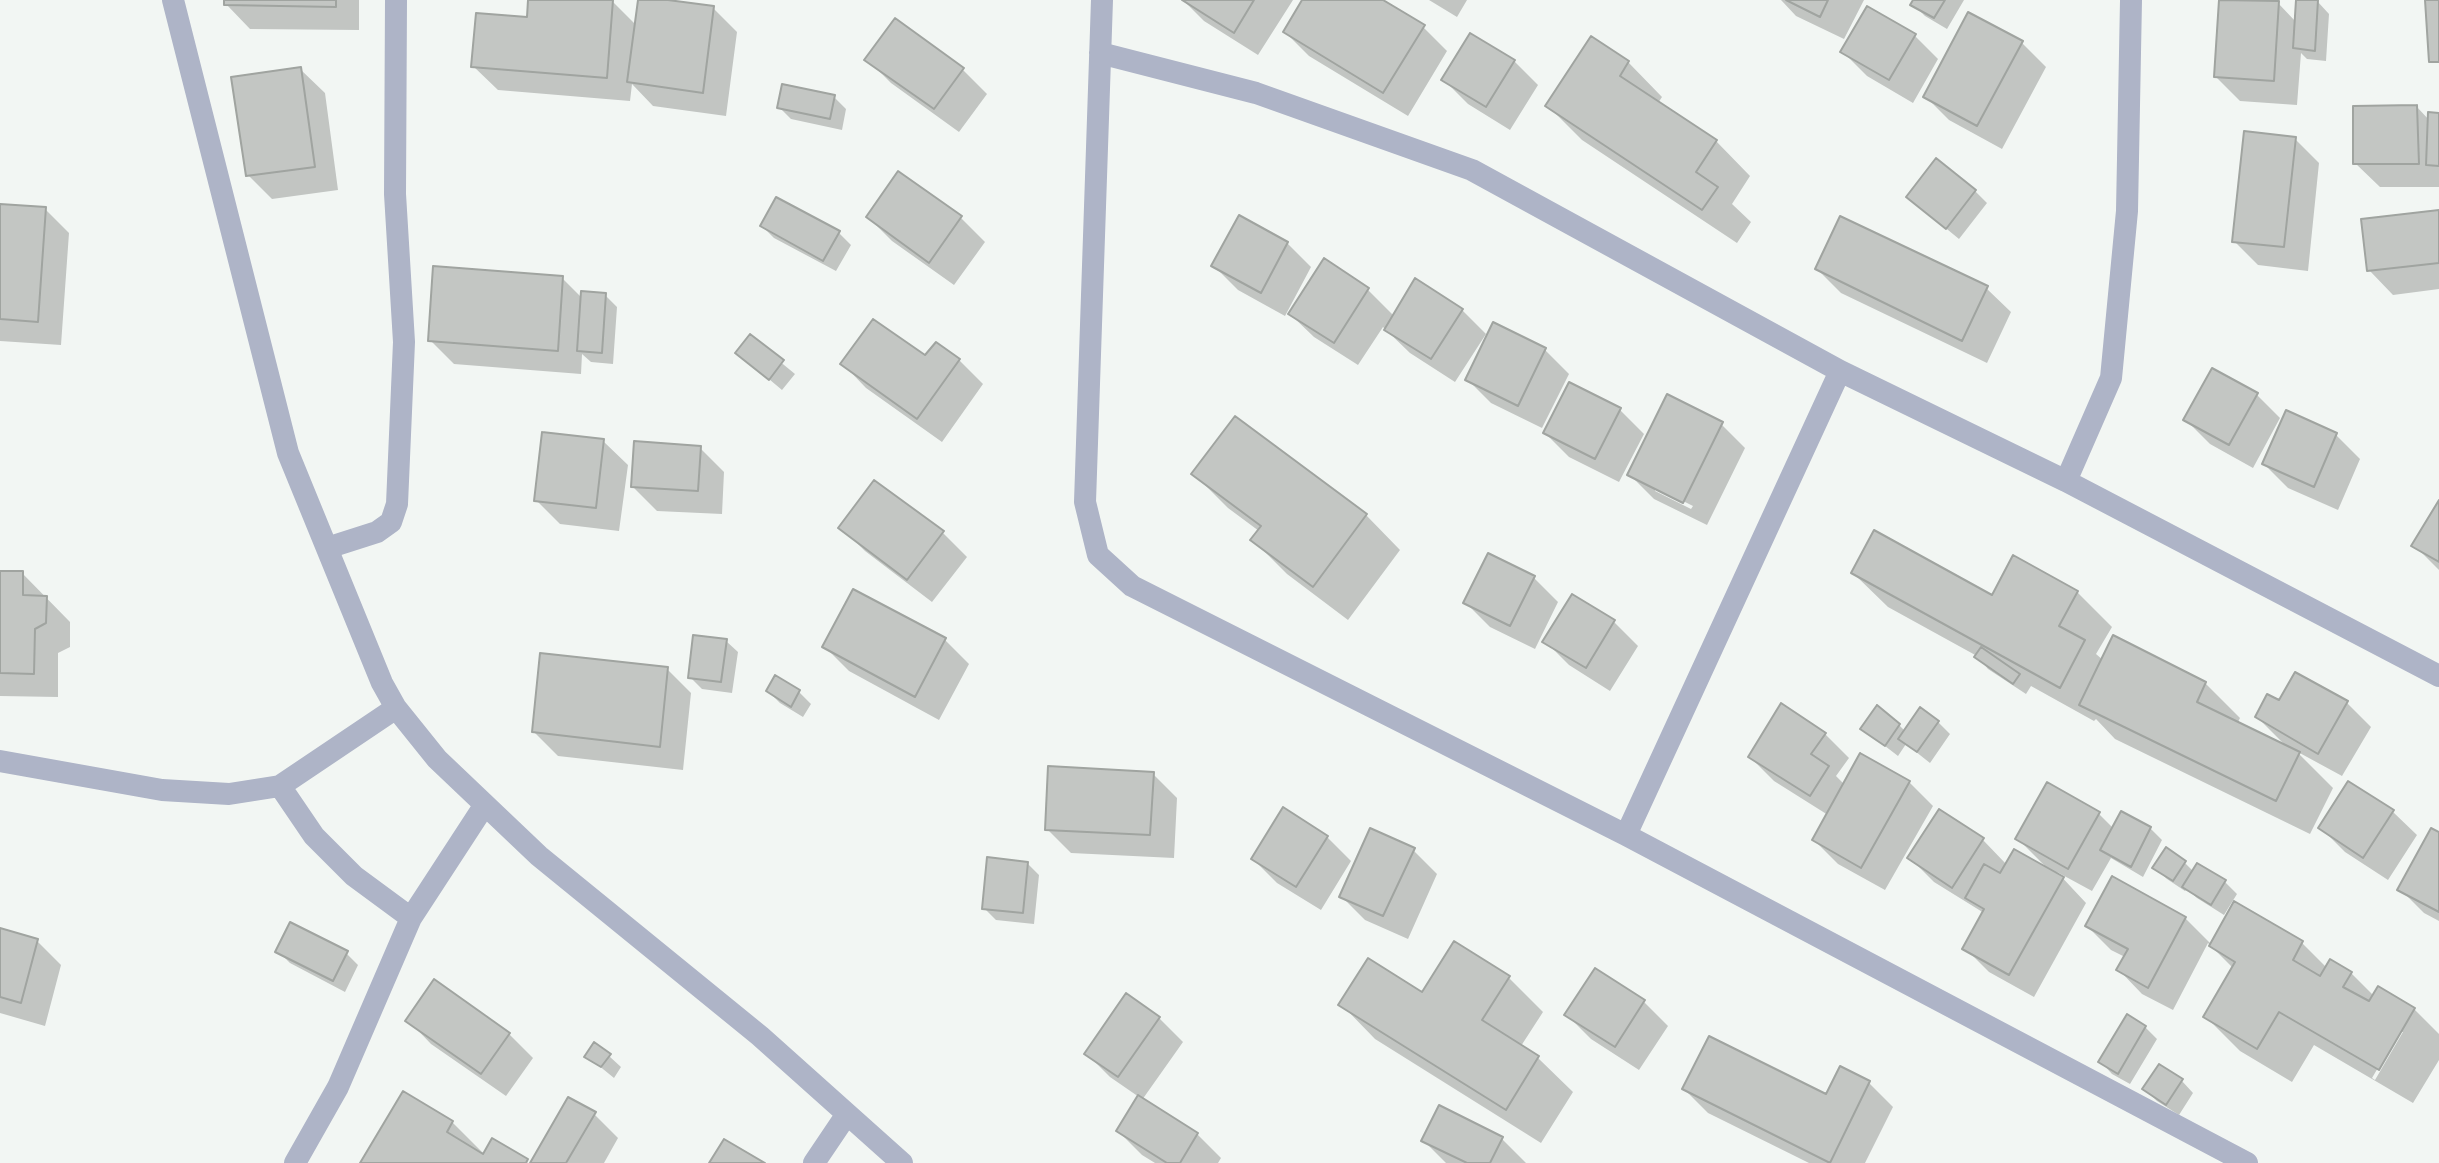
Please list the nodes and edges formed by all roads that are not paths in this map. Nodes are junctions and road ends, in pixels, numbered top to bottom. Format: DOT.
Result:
graph roads {
  1 [pos="173,0"];
  2 [pos="396,0"];
  3 [pos="1102,0"];
  4 [pos="2131,0"];
  5 [pos="1100,53"];
  6 [pos="1840,371"];
  7 [pos="2066,481"];
  8 [pos="327,548"];
  9 [pos="2439,676"];
  10 [pos="396,708"];
  11 [pos="0,761"];
  12 [pos="280,786"];
  13 [pos="484,806"];
  14 [pos="1626,835"];
  15 [pos="411,918"];
  16 [pos="847,1114"];
  17 [pos="295,1163"];
  18 [pos="814,1163"];
  19 [pos="902,1163"];
  20 [pos="2247,1163"];
  1 -- 8 [label="street"];
  2 -- 8 [label="street"];
  3 -- 5 [label="street"];
  4 -- 7 [label="street"];
  5 -- 6 [label="street"];
  5 -- 14 [label="street"];
  6 -- 7 [label="street"];
  6 -- 14 [label="street"];
  7 -- 9 [label="street"];
  8 -- 10 [label="street"];
  10 -- 12 [label="street"];
  10 -- 13 [label="street"];
  11 -- 12 [label="street"];
  12 -- 15 [label="street"];
  13 -- 15 [label="street"];
  13 -- 16 [label="street"];
  14 -- 20 [label="street"];
  15 -- 17 [label="street"];
  16 -- 18 [label="street"];
  16 -- 19 [label="street"];
}
